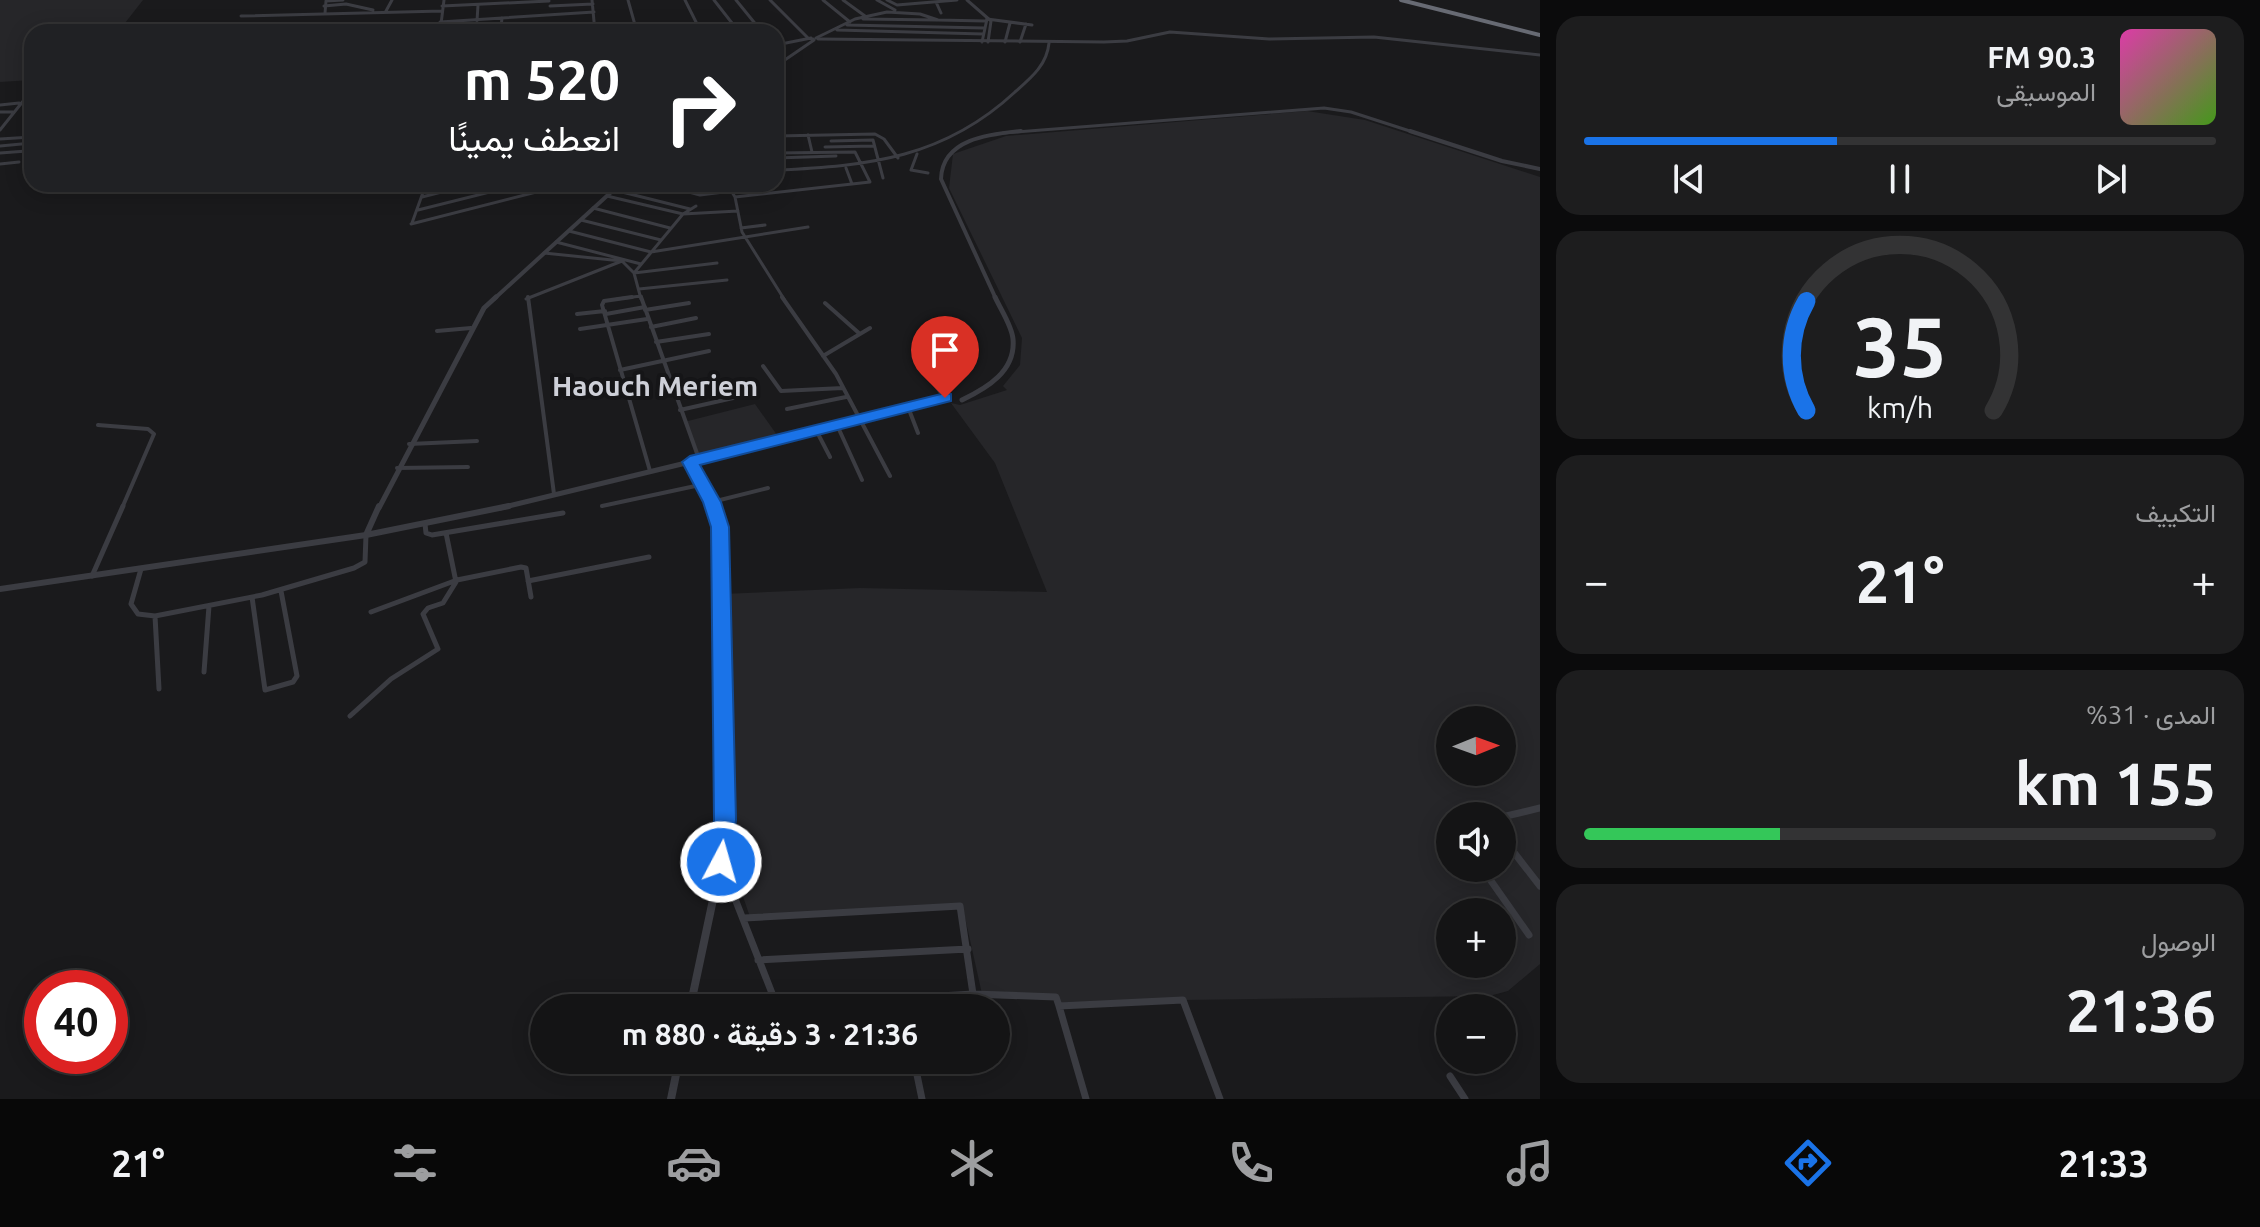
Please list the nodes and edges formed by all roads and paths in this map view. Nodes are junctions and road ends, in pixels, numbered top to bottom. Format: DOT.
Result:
graph roads {
  1 [pos="343,0"];
  2 [pos="392,0"];
  3 [pos="444,0"];
  4 [pos="628,0"];
  5 [pos="685,0"];
  6 [pos="714,0"];
  7 [pos="736,0"];
  8 [pos="770,0"];
  9 [pos="823,0"];
  10 [pos="843,0"];
  11 [pos="877,0"];
  12 [pos="901,0"];
  13 [pos="957,0"];
  14 [pos="967,0"];
  15 [pos="1401,0"];
  16 [pos="1411,0"];
  17 [pos="889,1"];
  18 [pos="549,2"];
  19 [pos="592,2"];
  20 [pos="936,2"];
  21 [pos="503,4"];
  22 [pos="478,5"];
  23 [pos="324,6"];
  24 [pos="442,9"];
  25 [pos="378,11"];
  26 [pos="386,11"];
  27 [pos="895,11"];
  28 [pos="594,12"];
  29 [pos="941,13"];
  30 [pos="551,15"];
  31 [pos="241,16"];
  32 [pos="865,16"];
  33 [pos="501,18"];
  34 [pos="855,19"];
  35 [pos="938,20"];
  36 [pos="986,20"];
  37 [pos="477,21"];
  38 [pos="440,22"];
  39 [pos="848,23"];
  40 [pos="1010,23"];
  41 [pos="501,24"];
  42 [pos="594,24"];
  43 [pos="635,24"];
  44 [pos="697,24"];
  45 [pos="733,24"];
  46 [pos="756,24"];
  47 [pos="1026,24"];
  48 [pos="1032,25"];
  49 [pos="984,28"];
  50 [pos="836,30"];
  51 [pos="827,34"];
  52 [pos="983,34"];
  53 [pos="1540,34"];
  54 [pos="814,39"];
  55 [pos="985,42"];
  56 [pos="1005,42"];
  57 [pos="1020,42"];
  58 [pos="1049,43"];
  59 [pos="784,44"];
  60 [pos="1540,55"];
  61 [pos="784,60"];
  62 [pos="24,99"];
  63 [pos="20,103"];
  64 [pos="0,105"];
  65 [pos="14,111"];
  66 [pos="0,112"];
  67 [pos="1,128"];
  68 [pos="808,135"];
  69 [pos="784,136"];
  70 [pos="0,139"];
  71 [pos="24,140"];
  72 [pos="831,141"];
  73 [pos="24,142"];
  74 [pos="0,146"];
  75 [pos="874,146"];
  76 [pos="825,147"];
  77 [pos="24,151"];
  78 [pos="812,152"];
  79 [pos="0,153"];
  80 [pos="917,154"];
  81 [pos="784,155"];
  82 [pos="784,156"];
  83 [pos="836,156"];
  84 [pos="898,158"];
  85 [pos="19,162"];
  86 [pos="879,163"];
  87 [pos="0,164"];
  88 [pos="862,166"];
  89 [pos="846,168"];
  90 [pos="1540,169"];
  91 [pos="784,170"];
  92 [pos="928,173"];
  93 [pos="883,178"];
  94 [pos="852,184"];
  95 [pos="424,192"];
  96 [pos="442,192"];
  97 [pos="490,192"];
  98 [pos="537,192"];
  99 [pos="612,192"];
  100 [pos="622,192"];
  101 [pos="689,192"];
  102 [pos="724,192"];
  103 [pos="732,192"];
  104 [pos="780,192"];
  105 [pos="784,192"];
  106 [pos="607,196"];
  107 [pos="422,197"];
  108 [pos="735,197"];
  109 [pos="696,206"];
  110 [pos="593,208"];
  111 [pos="691,209"];
  112 [pos="418,210"];
  113 [pos="738,211"];
  114 [pos="683,214"];
  115 [pos="581,220"];
  116 [pos="765,225"];
  117 [pos="808,227"];
  118 [pos="671,228"];
  119 [pos="741,228"];
  120 [pos="569,231"];
  121 [pos="744,236"];
  122 [pos="661,240"];
  123 [pos="556,242"];
  124 [pos="651,252"];
  125 [pos="544,253"];
  126 [pos="622,261"];
  127 [pos="717,263"];
  128 [pos="641,264"];
  129 [pos="634,273"];
  130 [pos="727,280"];
  131 [pos="639,289"];
  132 [pos="641,296"];
  133 [pos="689,303"];
  134 [pos="825,303"];
  135 [pos="645,308"];
  136 [pos="605,313"];
  137 [pos="577,314"];
  138 [pos="696,318"];
  139 [pos="647,319"];
  140 [pos="608,326"];
  141 [pos="651,327"];
  142 [pos="471,328"];
  143 [pos="870,328"];
  144 [pos="580,329"];
  145 [pos="437,331"];
  146 [pos="709,334"];
  147 [pos="860,334"];
  148 [pos="656,342"];
  149 [pos="709,351"];
  150 [pos="823,356"];
  151 [pos="662,360"];
  152 [pos="763,366"];
  153 [pos="620,370"];
  154 [pos="929,377"];
  155 [pos="843,388"];
  156 [pos="742,396"];
  157 [pos="846,397"];
  158 [pos="962,400"];
  159 [pos="908,407"];
  160 [pos="787,409"];
  161 [pos="680,410"];
  162 [pos="859,420"];
  163 [pos="98,425"];
  164 [pos="837,425"];
  165 [pos="816,430"];
  166 [pos="918,433"];
  167 [pos="477,441"];
  168 [pos="409,444"];
  169 [pos="830,457"];
  170 [pos="699,459"];
  171 [pos="690,462"];
  172 [pos="468,467"];
  173 [pos="397,468"];
  174 [pos="650,471"];
  175 [pos="890,476"];
  176 [pos="862,480"];
  177 [pos="700,485"];
  178 [pos="768,488"];
  179 [pos="554,494"];
  180 [pos="712,502"];
  181 [pos="602,506"];
  182 [pos="563,513"];
  183 [pos="425,524"];
  184 [pos="446,533"];
  185 [pos="366,535"];
  186 [pos="649,557"];
  187 [pos="141,569"];
  188 [pos="92,576"];
  189 [pos="457,580"];
  190 [pos="528,581"];
  191 [pos="0,589"];
  192 [pos="281,591"];
  193 [pos="252,597"];
  194 [pos="531,597"];
  195 [pos="209,606"];
  196 [pos="371,612"];
  197 [pos="155,616"];
  198 [pos="204,672"];
  199 [pos="159,689"];
  200 [pos="350,716"];
  201 [pos="1540,808"];
  202 [pos="1516,814"];
  203 [pos="1516,855"];
  204 [pos="721,862"];
  205 [pos="1492,882"];
  206 [pos="1540,886"];
  207 [pos="744,918"];
  208 [pos="1529,935"];
  209 [pos="968,949"];
  210 [pos="758,960"];
  211 [pos="693,994"];
  212 [pos="772,994"];
  213 [pos="973,994"];
  214 [pos="1010,995"];
  215 [pos="1059,1006"];
  216 [pos="676,1074"];
  217 [pos="917,1074"];
  218 [pos="1450,1076"];
  219 [pos="671,1099"];
  220 [pos="922,1099"];
  221 [pos="1086,1099"];
  222 [pos="1220,1099"];
  223 [pos="1465,1099"];
  1 -- 23 [label="street"];
  2 -- 26 [label="street"];
  3 -- 24 [label="street"];
  4 -- 43 [label="street"];
  5 -- 44 [label="street"];
  6 -- 45 [label="street"];
  7 -- 46 [label="street"];
  8 -- 54 [label="street"];
  9 -- 39 [label="street"];
  10 -- 32 [label="street"];
  11 -- 27 [label="street"];
  12 -- 17 [label="street"];
  13 -- 20 [label="street"];
  14 -- 36 [label="street"];
  15 -- 53 [label="highway"];
  16 -- 53 [label="highway"];
  17 -- 20 [label="street"];
  18 -- 19 [label="street"];
  18 -- 21 [label="street"];
  18 -- 30 [label="street"];
  19 -- 28 [label="street"];
  20 -- 29 [label="street"];
  21 -- 22 [label="street"];
  21 -- 33 [label="street"];
  22 -- 24 [label="street"];
  22 -- 37 [label="street"];
  23 -- 25 [label="street"];
  23 -- 25 [label="street"];
  24 -- 26 [label="street"];
  24 -- 31 [label="street"];
  24 -- 38 [label="street"];
  25 -- 26 [label="street"];
  27 -- 32 [label="street"];
  27 -- 35 [label="street"];
  28 -- 30 [label="street"];
  28 -- 42 [label="street"];
  30 -- 33 [label="street"];
  32 -- 34 [label="street"];
  33 -- 37 [label="street"];
  33 -- 41 [label="street"];
  34 -- 35 [label="street"];
  34 -- 39 [label="street"];
  35 -- 36 [label="street"];
  36 -- 47 [label="street"];
  36 -- 49 [label="street"];
  36 -- 55 [label="street"];
  37 -- 38 [label="street"];
  39 -- 49 [label="street"];
  39 -- 50 [label="street"];
  40 -- 56 [label="street"];
  47 -- 48 [label="street"];
  47 -- 57 [label="street"];
  49 -- 52 [label="street"];
  50 -- 51 [label="street"];
  50 -- 52 [label="street"];
  51 -- 54 [label="street"];
  51 -- 54 [label="street"];
  52 -- 55 [label="street"];
  54 -- 55 [label="street"];
  54 -- 59 [label="street"];
  54 -- 61 [label="street"];
  55 -- 56 [label="street"];
  56 -- 57 [label="street"];
  57 -- 58 [label="street"];
  58 -- 60 [label="street"];
  58 -- 80 [label="street"];
  62 -- 63 [label="street"];
  63 -- 64 [label="street"];
  63 -- 65 [label="street"];
  65 -- 66 [label="street"];
  65 -- 67 [label="street"];
  68 -- 69 [label="street"];
  68 -- 78 [label="street"];
  68 -- 84 [label="street"];
  70 -- 71 [label="street"];
  72 -- 75 [label="street"];
  73 -- 74 [label="street"];
  75 -- 76 [label="street"];
  75 -- 86 [label="street"];
  77 -- 79 [label="street"];
  78 -- 81 [label="street"];
  78 -- 88 [label="street"];
  80 -- 84 [label="street"];
  80 -- 92 [label="street"];
  82 -- 83 [label="street"];
  84 -- 86 [label="street"];
  85 -- 87 [label="street"];
  86 -- 88 [label="street"];
  86 -- 93 [label="street"];
  88 -- 89 [label="street"];
  88 -- 94 [label="street"];
  89 -- 91 [label="street"];
  89 -- 94 [label="street"];
  90 -- 158 [label="street"];
  94 -- 105 [label="street"];
  95 -- 107 [label="street"];
  96 -- 107 [label="street"];
  97 -- 112 [label="street"];
  98 -- 112 [label="street"];
  99 -- 106 [label="street"];
  100 -- 111 [label="street"];
  101 -- 102 [label="street"];
  103 -- 108 [label="street"];
  104 -- 108 [label="street"];
  106 -- 110 [label="street"];
  106 -- 114 [label="street"];
  107 -- 112 [label="street"];
  108 -- 113 [label="street"];
  109 -- 111 [label="street"];
  110 -- 115 [label="street"];
  110 -- 118 [label="street"];
  111 -- 114 [label="street"];
  113 -- 114 [label="street"];
  113 -- 119 [label="street"];
  114 -- 118 [label="street"];
  115 -- 120 [label="street"];
  115 -- 122 [label="street"];
  116 -- 119 [label="street"];
  117 -- 121 [label="street"];
  118 -- 122 [label="street"];
  119 -- 121 [label="street"];
  120 -- 123 [label="street"];
  120 -- 124 [label="street"];
  121 -- 124 [label="street"];
  121 -- 150 [label="street"];
  122 -- 124 [label="street"];
  123 -- 125 [label="street"];
  123 -- 128 [label="street"];
  124 -- 128 [label="street"];
  125 -- 126 [label="street"];
  125 -- 142 [label="street"];
  126 -- 129 [label="street"];
  126 -- 179 [label="street"];
  127 -- 129 [label="street"];
  128 -- 129 [label="street"];
  129 -- 131 [label="street"];
  130 -- 131 [label="street"];
  131 -- 132 [label="street"];
  132 -- 135 [label="street"];
  132 -- 136 [label="street"];
  133 -- 135 [label="street"];
  134 -- 147 [label="street"];
  135 -- 136 [label="street"];
  135 -- 139 [label="street"];
  136 -- 137 [label="street"];
  136 -- 140 [label="street"];
  138 -- 141 [label="street"];
  139 -- 140 [label="street"];
  139 -- 141 [label="street"];
  140 -- 144 [label="street"];
  140 -- 153 [label="street"];
  141 -- 148 [label="street"];
  142 -- 145 [label="street"];
  142 -- 168 [label="street"];
  143 -- 147 [label="street"];
  146 -- 148 [label="street"];
  147 -- 150 [label="street"];
  148 -- 151 [label="street"];
  149 -- 151 [label="street"];
  150 -- 155 [label="street"];
  151 -- 153 [label="street"];
  151 -- 161 [label="street"];
  152 -- 155 [label="street"];
  153 -- 174 [label="street"];
  154 -- 159 [label="street"];
  155 -- 157 [label="street"];
  156 -- 161 [label="street"];
  157 -- 160 [label="street"];
  157 -- 162 [label="street"];
  159 -- 162 [label="street"];
  159 -- 166 [label="street"];
  161 -- 170 [label="street"];
  162 -- 164 [label="street"];
  162 -- 175 [label="street"];
  163 -- 188 [label="street"];
  164 -- 165 [label="street"];
  164 -- 176 [label="street"];
  165 -- 169 [label="street"];
  165 -- 170 [label="street"];
  167 -- 168 [label="street"];
  168 -- 173 [label="street"];
  170 -- 171 [label="street"];
  171 -- 174 [label="street"];
  171 -- 177 [label="street"];
  172 -- 173 [label="street"];
  173 -- 185 [label="street"];
  174 -- 179 [label="street"];
  177 -- 180 [label="street"];
  177 -- 181 [label="street"];
  178 -- 180 [label="street"];
  179 -- 183 [label="street"];
  180 -- 204 [label="street"];
  182 -- 184 [label="street"];
  183 -- 184 [label="street"];
  183 -- 185 [label="street"];
  184 -- 189 [label="street"];
  185 -- 187 [label="street"];
  185 -- 192 [label="street"];
  186 -- 190 [label="street"];
  187 -- 188 [label="street"];
  187 -- 197 [label="street"];
  188 -- 191 [label="street"];
  189 -- 190 [label="street"];
  189 -- 196 [label="street"];
  189 -- 200 [label="street"];
  190 -- 194 [label="street"];
  192 -- 193 [label="street"];
  192 -- 193 [label="street"];
  193 -- 195 [label="street"];
  195 -- 197 [label="street"];
  195 -- 198 [label="street"];
  197 -- 199 [label="street"];
  201 -- 202 [label="street"];
  203 -- 206 [label="street"];
  204 -- 207 [label="street"];
  204 -- 211 [label="street"];
  205 -- 208 [label="street"];
  207 -- 209 [label="street"];
  207 -- 210 [label="street"];
  209 -- 210 [label="street"];
  209 -- 213 [label="street"];
  210 -- 212 [label="street"];
  214 -- 215 [label="street"];
  215 -- 221 [label="street"];
  215 -- 222 [label="street"];
  216 -- 219 [label="street"];
  217 -- 220 [label="street"];
  218 -- 223 [label="street"];
}
